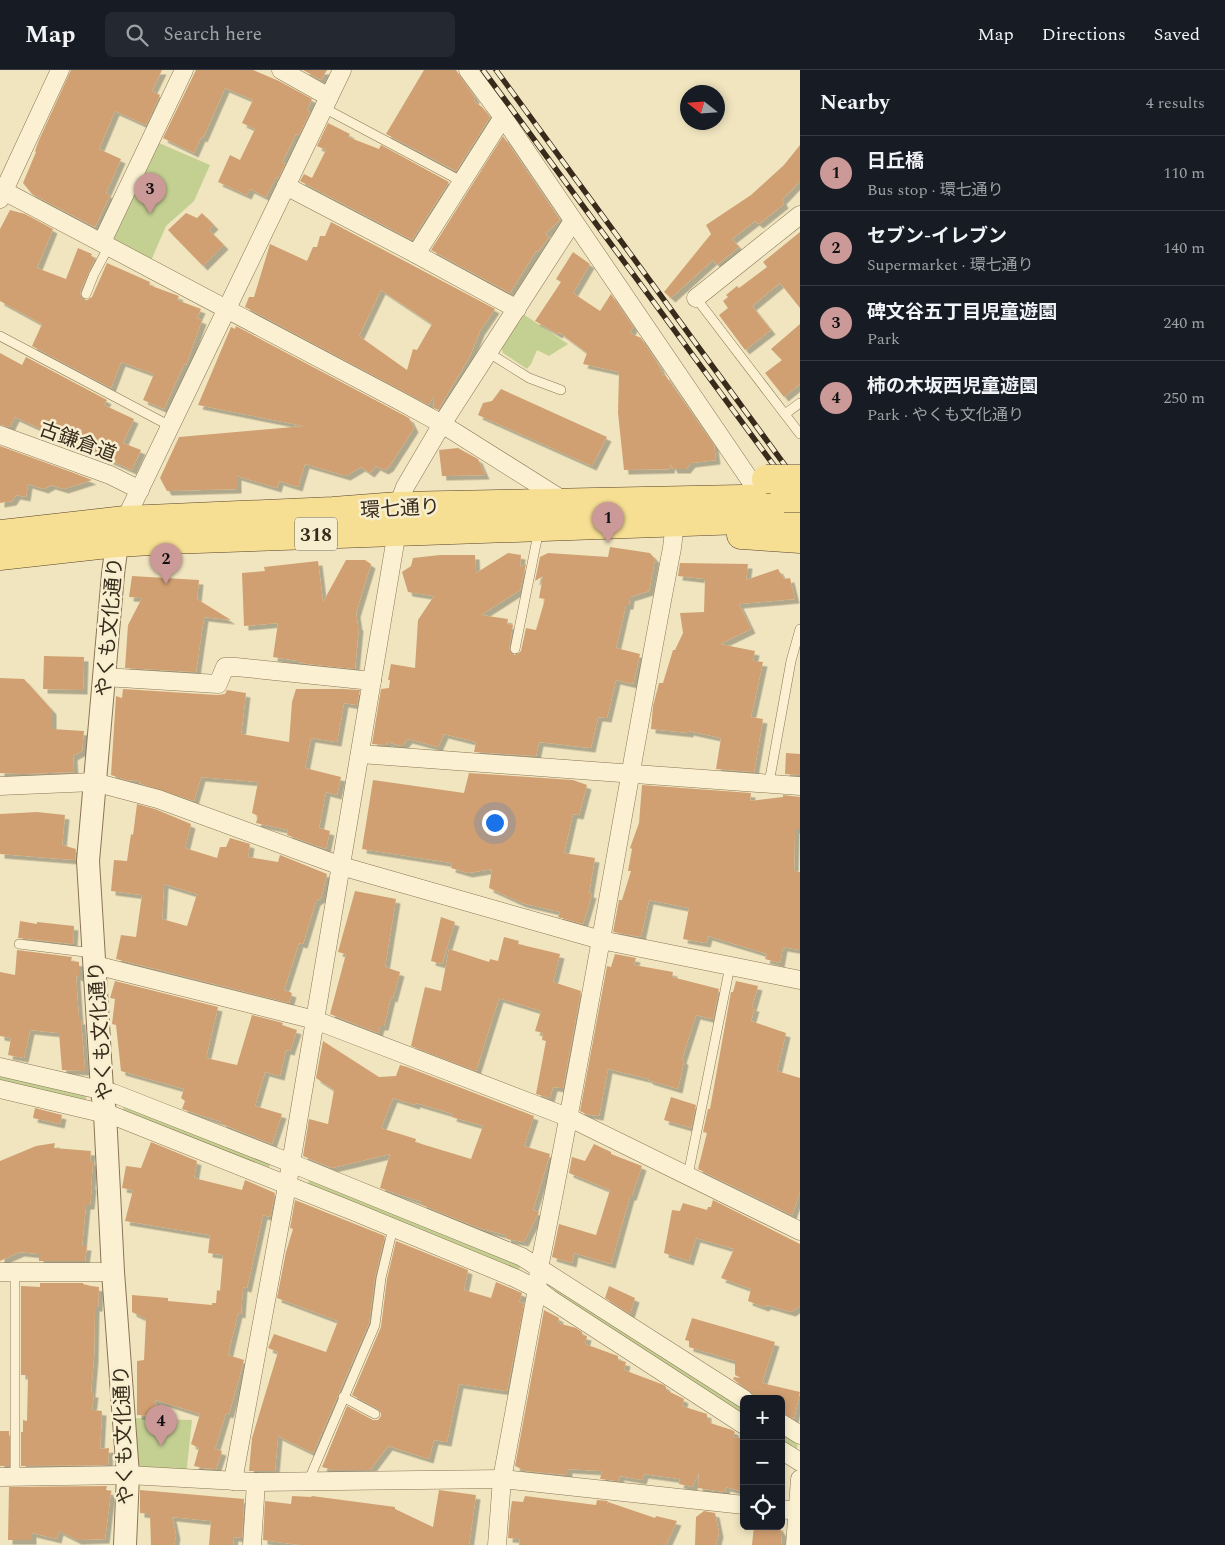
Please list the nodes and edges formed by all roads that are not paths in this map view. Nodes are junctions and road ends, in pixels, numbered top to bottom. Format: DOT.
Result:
graph roads {
  1 [pos="60,70"];
  2 [pos="184,70"];
  3 [pos="281,70"];
  4 [pos="342,70"];
  5 [pos="468,70"];
  6 [pos="327,102"];
  7 [pos="503,117"];
  8 [pos="461,181"];
  9 [pos="286,186"];
  10 [pos="1,193"];
  11 [pos="800,215"];
  12 [pos="573,221"];
  13 [pos="105,244"];
  14 [pos="416,254"];
  15 [pos="86,294"];
  16 [pos="696,298"];
  17 [pos="226,308"];
  18 [pos="517,309"];
  19 [pos="0,336"];
  20 [pos="489,352"];
  21 [pos="561,390"];
  22 [pos="800,403"];
  23 [pos="785,414"];
  24 [pos="442,424"];
  25 [pos="170,426"];
  26 [pos="800,434"];
  27 [pos="0,436"];
  28 [pos="140,490"];
  29 [pos="569,504"];
  30 [pos="788,509"];
  31 [pos="632,513"];
  32 [pos="398,518"];
  33 [pos="540,527"];
  34 [pos="121,531"];
  35 [pos="674,531"];
  36 [pos="0,534"];
  37 [pos="0,556"];
  38 [pos="800,629"];
  39 [pos="516,649"];
  40 [pos="104,677"];
  41 [pos="372,681"];
  42 [pos="360,754"];
  43 [pos="630,774"];
  44 [pos="94,782"];
  45 [pos="769,783"];
  46 [pos="0,786"];
  47 [pos="800,786"];
  48 [pos="341,866"];
  49 [pos="601,940"];
  50 [pos="18,944"];
  51 [pos="95,959"];
  52 [pos="730,966"];
  53 [pos="800,980"];
  54 [pos="315,1020"];
  55 [pos="0,1067"];
  56 [pos="0,1089"];
  57 [pos="102,1090"];
  58 [pos="105,1113"];
  59 [pos="570,1118"];
  60 [pos="291,1163"];
  61 [pos="688,1176"];
  62 [pos="286,1184"];
  63 [pos="393,1228"];
  64 [pos="800,1231"];
  65 [pos="540,1268"];
  66 [pos="7,1272"];
  67 [pos="113,1272"];
  68 [pos="538,1289"];
  69 [pos="740,1396"];
  70 [pos="344,1397"];
  71 [pos="375,1414"];
  72 [pos="740,1422"];
  73 [pos="785,1426"];
  74 [pos="800,1435"];
  75 [pos="785,1453"];
  76 [pos="800,1462"];
  77 [pos="128,1475"];
  78 [pos="7,1477"];
  79 [pos="502,1479"];
  80 [pos="800,1479"];
  81 [pos="233,1481"];
  82 [pos="256,1482"];
  83 [pos="308,1482"];
  84 [pos="740,1505"];
  85 [pos="789,1510"];
  86 [pos="125,1545"];
  87 [pos="252,1545"];
  88 [pos="497,1545"];
  89 [pos="795,1545"];
  1 -- 10 [label="street"];
  2 -- 13 [label="street"];
  3 -- 6 [label="street"];
  4 -- 6 [label="street"];
  5 -- 7 [label="street"];
  6 -- 8 [label="lane"];
  6 -- 9 [label="street"];
  7 -- 8 [label="street"];
  7 -- 12 [label="street"];
  8 -- 14 [label="street"];
  9 -- 14 [label="street"];
  9 -- 17 [label="street"];
  10 -- 13 [label="street"];
  11 -- 16 [label="street"];
  12 -- 18 [label="street"];
  12 -- 30 [label="street"];
  13 -- 15 [label="lane"];
  13 -- 17 [label="street"];
  14 -- 18 [label="street"];
  16 -- 23 [label="lane"];
  17 -- 24 [label="street"];
  17 -- 25 [label="street"];
  18 -- 20 [label="street"];
  19 -- 25 [label="lane"];
  20 -- 21 [label="lane"];
  20 -- 24 [label="street"];
  22 -- 23 [label="lane"];
  23 -- 26 [label="lane"];
  24 -- 29 [label="street"];
  24 -- 32 [label="street"];
  25 -- 28 [label="street"];
  27 -- 28 [label="street, 古鎌倉道"];
  28 -- 34 [label="street"];
  29 -- 31 [label="main road, 環七通り / 318"];
  29 -- 32 [label="main road, 環七通り / 318"];
  30 -- 31 [label="main road, 環七通り / 318"];
  30 -- 31 [label="main road"];
  30 -- 35 [label="main road"];
  31 -- 33 [label="main road, 環七通り / 318"];
  31 -- 35 [label="main road"];
  32 -- 33 [label="main road, 環七通り / 318"];
  32 -- 34 [label="main road, 環七通り / 318"];
  32 -- 41 [label="street"];
  33 -- 39 [label="lane"];
  34 -- 36 [label="main road, 環七通り / 318"];
  34 -- 37 [label="main road, 環七通り / 318"];
  34 -- 40 [label="street, やくも文化通り"];
  35 -- 43 [label="street"];
  38 -- 45 [label="lane"];
  40 -- 41 [label="street"];
  40 -- 44 [label="street, やくも文化通り"];
  41 -- 42 [label="street"];
  42 -- 43 [label="street"];
  42 -- 48 [label="street"];
  43 -- 45 [label="street"];
  43 -- 49 [label="street"];
  44 -- 46 [label="street"];
  44 -- 48 [label="street"];
  44 -- 51 [label="street, やくも文化通り"];
  45 -- 47 [label="street"];
  48 -- 49 [label="street"];
  48 -- 54 [label="street"];
  49 -- 52 [label="street"];
  49 -- 59 [label="street"];
  50 -- 51 [label="lane"];
  51 -- 54 [label="street"];
  51 -- 57 [label="street, やくも文化通り"];
  52 -- 53 [label="street"];
  52 -- 61 [label="lane"];
  54 -- 59 [label="street"];
  54 -- 60 [label="street"];
  55 -- 57 [label="street"];
  56 -- 58 [label="street"];
  57 -- 58 [label="street, やくも文化通り"];
  57 -- 60 [label="street"];
  58 -- 62 [label="street"];
  58 -- 67 [label="street, やくも文化通り"];
  59 -- 61 [label="street"];
  59 -- 65 [label="street"];
  60 -- 62 [label="street"];
  60 -- 65 [label="street"];
  61 -- 64 [label="street"];
  62 -- 63 [label="street"];
  62 -- 81 [label="street"];
  63 -- 68 [label="street"];
  63 -- 70 [label="lane"];
  65 -- 68 [label="street"];
  65 -- 69 [label="street"];
  66 -- 67 [label="street"];
  66 -- 78 [label="lane"];
  67 -- 77 [label="street, やくも文化通り"];
  68 -- 72 [label="street"];
  68 -- 79 [label="street"];
  70 -- 71 [label="lane"];
  70 -- 83 [label="lane"];
  73 -- 74 [label="street"];
  75 -- 76 [label="street"];
  77 -- 78 [label="street"];
  77 -- 81 [label="street"];
  77 -- 86 [label="street, やくも文化通り"];
  79 -- 83 [label="street"];
  79 -- 84 [label="street"];
  79 -- 88 [label="street"];
  80 -- 85 [label="street"];
  81 -- 82 [label="street"];
  82 -- 83 [label="street"];
  82 -- 87 [label="street"];
  85 -- 89 [label="street"];
}
